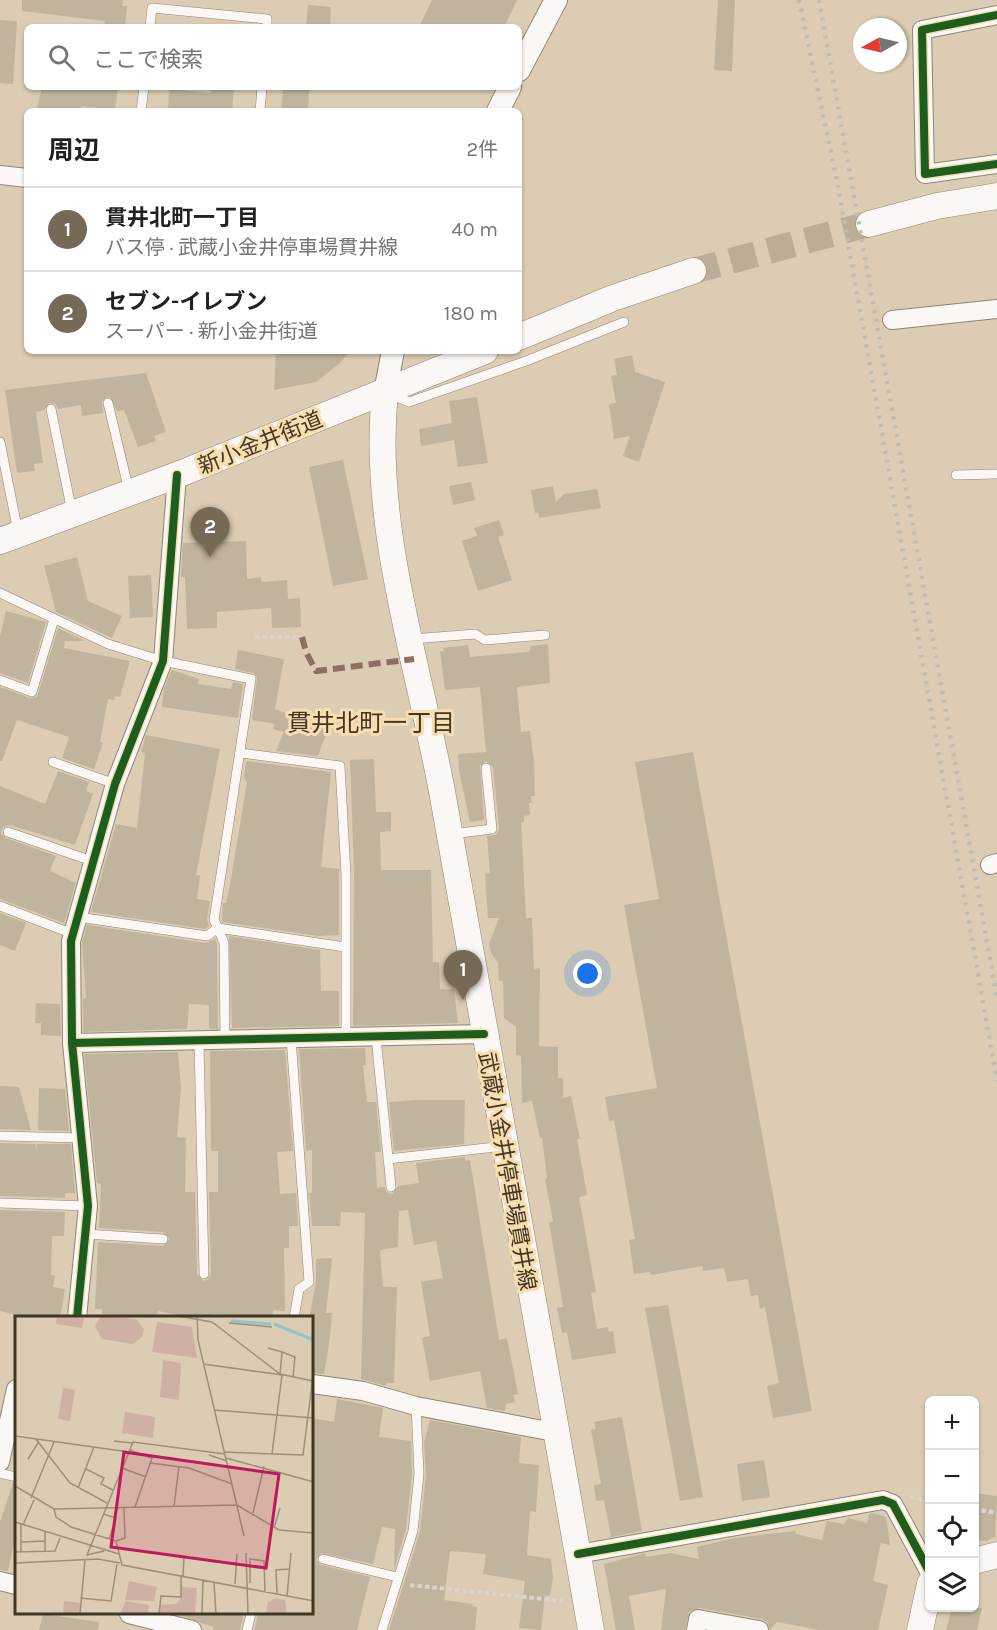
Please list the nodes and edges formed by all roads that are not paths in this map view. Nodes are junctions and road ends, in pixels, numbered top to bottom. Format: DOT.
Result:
graph roads {
  1 [pos="556,0"];
  2 [pos="997,15"];
  3 [pos="150,24"];
  4 [pos="267,24"];
  5 [pos="522,64"];
  6 [pos="144,90"];
  7 [pos="262,90"];
  8 [pos="508,90"];
  9 [pos="141,108"];
  10 [pos="260,108"];
  11 [pos="500,108"];
  12 [pos="997,164"];
  13 [pos="0,175"];
  14 [pos="24,178"];
  15 [pos="997,196"];
  16 [pos="869,224"];
  17 [pos="693,271"];
  18 [pos="997,309"];
  19 [pos="892,320"];
  20 [pos="624,322"];
  21 [pos="522,336"];
  22 [pos="392,354"];
  23 [pos="478,354"];
  24 [pos="385,392"];
  25 [pos="108,403"];
  26 [pos="51,410"];
  27 [pos="0,442"];
  28 [pos="997,474"];
  29 [pos="177,475"];
  30 [pos="956,475"];
  31 [pos="129,493"];
  32 [pos="73,514"];
  33 [pos="9,538"];
  34 [pos="0,593"];
  35 [pos="54,619"];
  36 [pos="545,635"];
  37 [pos="410,639"];
  38 [pos="163,661"];
  39 [pos="0,680"];
  40 [pos="240,753"];
  41 [pos="53,762"];
  42 [pos="486,768"];
  43 [pos="115,784"];
  44 [pos="8,832"];
  45 [pos="449,834"];
  46 [pos="93,861"];
  47 [pos="0,906"];
  48 [pos="75,926"];
  49 [pos="218,928"];
  50 [pos="345,947"];
  51 [pos="484,1034"];
  52 [pos="376,1036"];
  53 [pos="346,1037"];
  54 [pos="291,1038"];
  55 [pos="199,1041"];
  56 [pos="225,1041"];
  57 [pos="72,1043"];
  58 [pos="0,1136"];
  59 [pos="81,1138"];
  60 [pos="504,1146"];
  61 [pos="388,1159"];
  62 [pos="391,1187"];
  63 [pos="0,1203"];
  64 [pos="88,1206"];
  65 [pos="86,1234"];
  66 [pos="163,1239"];
  67 [pos="204,1274"];
  68 [pos="77,1316"];
  69 [pos="294,1316"];
  70 [pos="314,1384"];
  71 [pos="15,1394"];
  72 [pos="416,1406"];
  73 [pos="554,1432"];
  74 [pos="0,1462"];
  75 [pos="0,1473"];
  76 [pos="15,1477"];
  77 [pos="578,1554"];
  78 [pos="997,1555"];
  79 [pos="323,1558"];
  80 [pos="979,1560"];
  81 [pos="925,1564"];
  82 [pos="0,1581"];
  83 [pos="396,1581"];
  84 [pos="15,1585"];
  85 [pos="925,1607"];
  86 [pos="138,1615"];
  87 [pos="251,1615"];
  88 [pos="174,1619"];
  89 [pos="192,1630"];
  90 [pos="247,1630"];
  91 [pos="382,1630"];
  92 [pos="591,1630"];
  93 [pos="696,1630"];
  94 [pos="759,1630"];
  95 [pos="920,1630"];
  1 -- 5 [label="street"];
  2 -- 12 [label="street"];
  3 -- 4 [label="lane"];
  6 -- 9 [label="lane"];
  7 -- 10 [label="lane"];
  8 -- 11 [label="street"];
  13 -- 14 [label="street"];
  15 -- 16 [label="main road"];
  17 -- 21 [label="main road"];
  18 -- 19 [label="street"];
  20 -- 24 [label="lane"];
  22 -- 24 [label="street"];
  23 -- 24 [label="main road, 新小金井街道"];
  24 -- 29 [label="main road, 新小金井街道"];
  24 -- 37 [label="main road, 武蔵小金井停車場貫井線"];
  25 -- 31 [label="lane"];
  26 -- 32 [label="lane"];
  27 -- 33 [label="lane"];
  28 -- 30 [label="lane"];
  29 -- 31 [label="main road, 新小金井街道"];
  29 -- 38 [label="street"];
  31 -- 32 [label="main road, 新小金井街道"];
  32 -- 33 [label="main road, 新小金井街道"];
  34 -- 35 [label="lane"];
  35 -- 38 [label="lane"];
  35 -- 39 [label="lane"];
  36 -- 37 [label="lane"];
  37 -- 45 [label="main road, 武蔵小金井停車場貫井線"];
  38 -- 40 [label="lane"];
  38 -- 43 [label="street"];
  40 -- 49 [label="lane"];
  40 -- 50 [label="lane"];
  41 -- 43 [label="lane"];
  42 -- 45 [label="lane"];
  43 -- 46 [label="street"];
  44 -- 46 [label="lane"];
  45 -- 51 [label="main road, 武蔵小金井停車場貫井線"];
  46 -- 48 [label="street"];
  47 -- 48 [label="lane"];
  48 -- 49 [label="lane"];
  48 -- 57 [label="street"];
  49 -- 50 [label="lane"];
  49 -- 56 [label="lane"];
  50 -- 53 [label="lane"];
  51 -- 52 [label="street"];
  51 -- 60 [label="main road, 武蔵小金井停車場貫井線"];
  52 -- 53 [label="street"];
  52 -- 61 [label="lane"];
  53 -- 54 [label="street"];
  54 -- 56 [label="street"];
  54 -- 69 [label="lane"];
  55 -- 56 [label="street"];
  55 -- 57 [label="street"];
  55 -- 67 [label="lane"];
  57 -- 59 [label="street"];
  58 -- 59 [label="lane"];
  59 -- 64 [label="street"];
  60 -- 61 [label="lane"];
  60 -- 73 [label="main road, 武蔵小金井停車場貫井線"];
  61 -- 62 [label="lane"];
  63 -- 64 [label="lane"];
  64 -- 65 [label="street"];
  65 -- 66 [label="lane"];
  65 -- 68 [label="street"];
  70 -- 72 [label="street"];
  71 -- 74 [label="street"];
  72 -- 73 [label="street"];
  72 -- 83 [label="lane"];
  73 -- 77 [label="main road, 武蔵小金井停車場貫井線"];
  75 -- 76 [label="lane"];
  77 -- 81 [label="street"];
  77 -- 92 [label="main road, 武蔵小金井停車場貫井線"];
  78 -- 80 [label="main road"];
  79 -- 83 [label="lane"];
  82 -- 84 [label="street"];
  83 -- 91 [label="lane"];
  85 -- 95 [label="main road"];
  86 -- 88 [label="street"];
  87 -- 90 [label="lane"];
  88 -- 89 [label="street"];
  93 -- 94 [label="street"];
}
